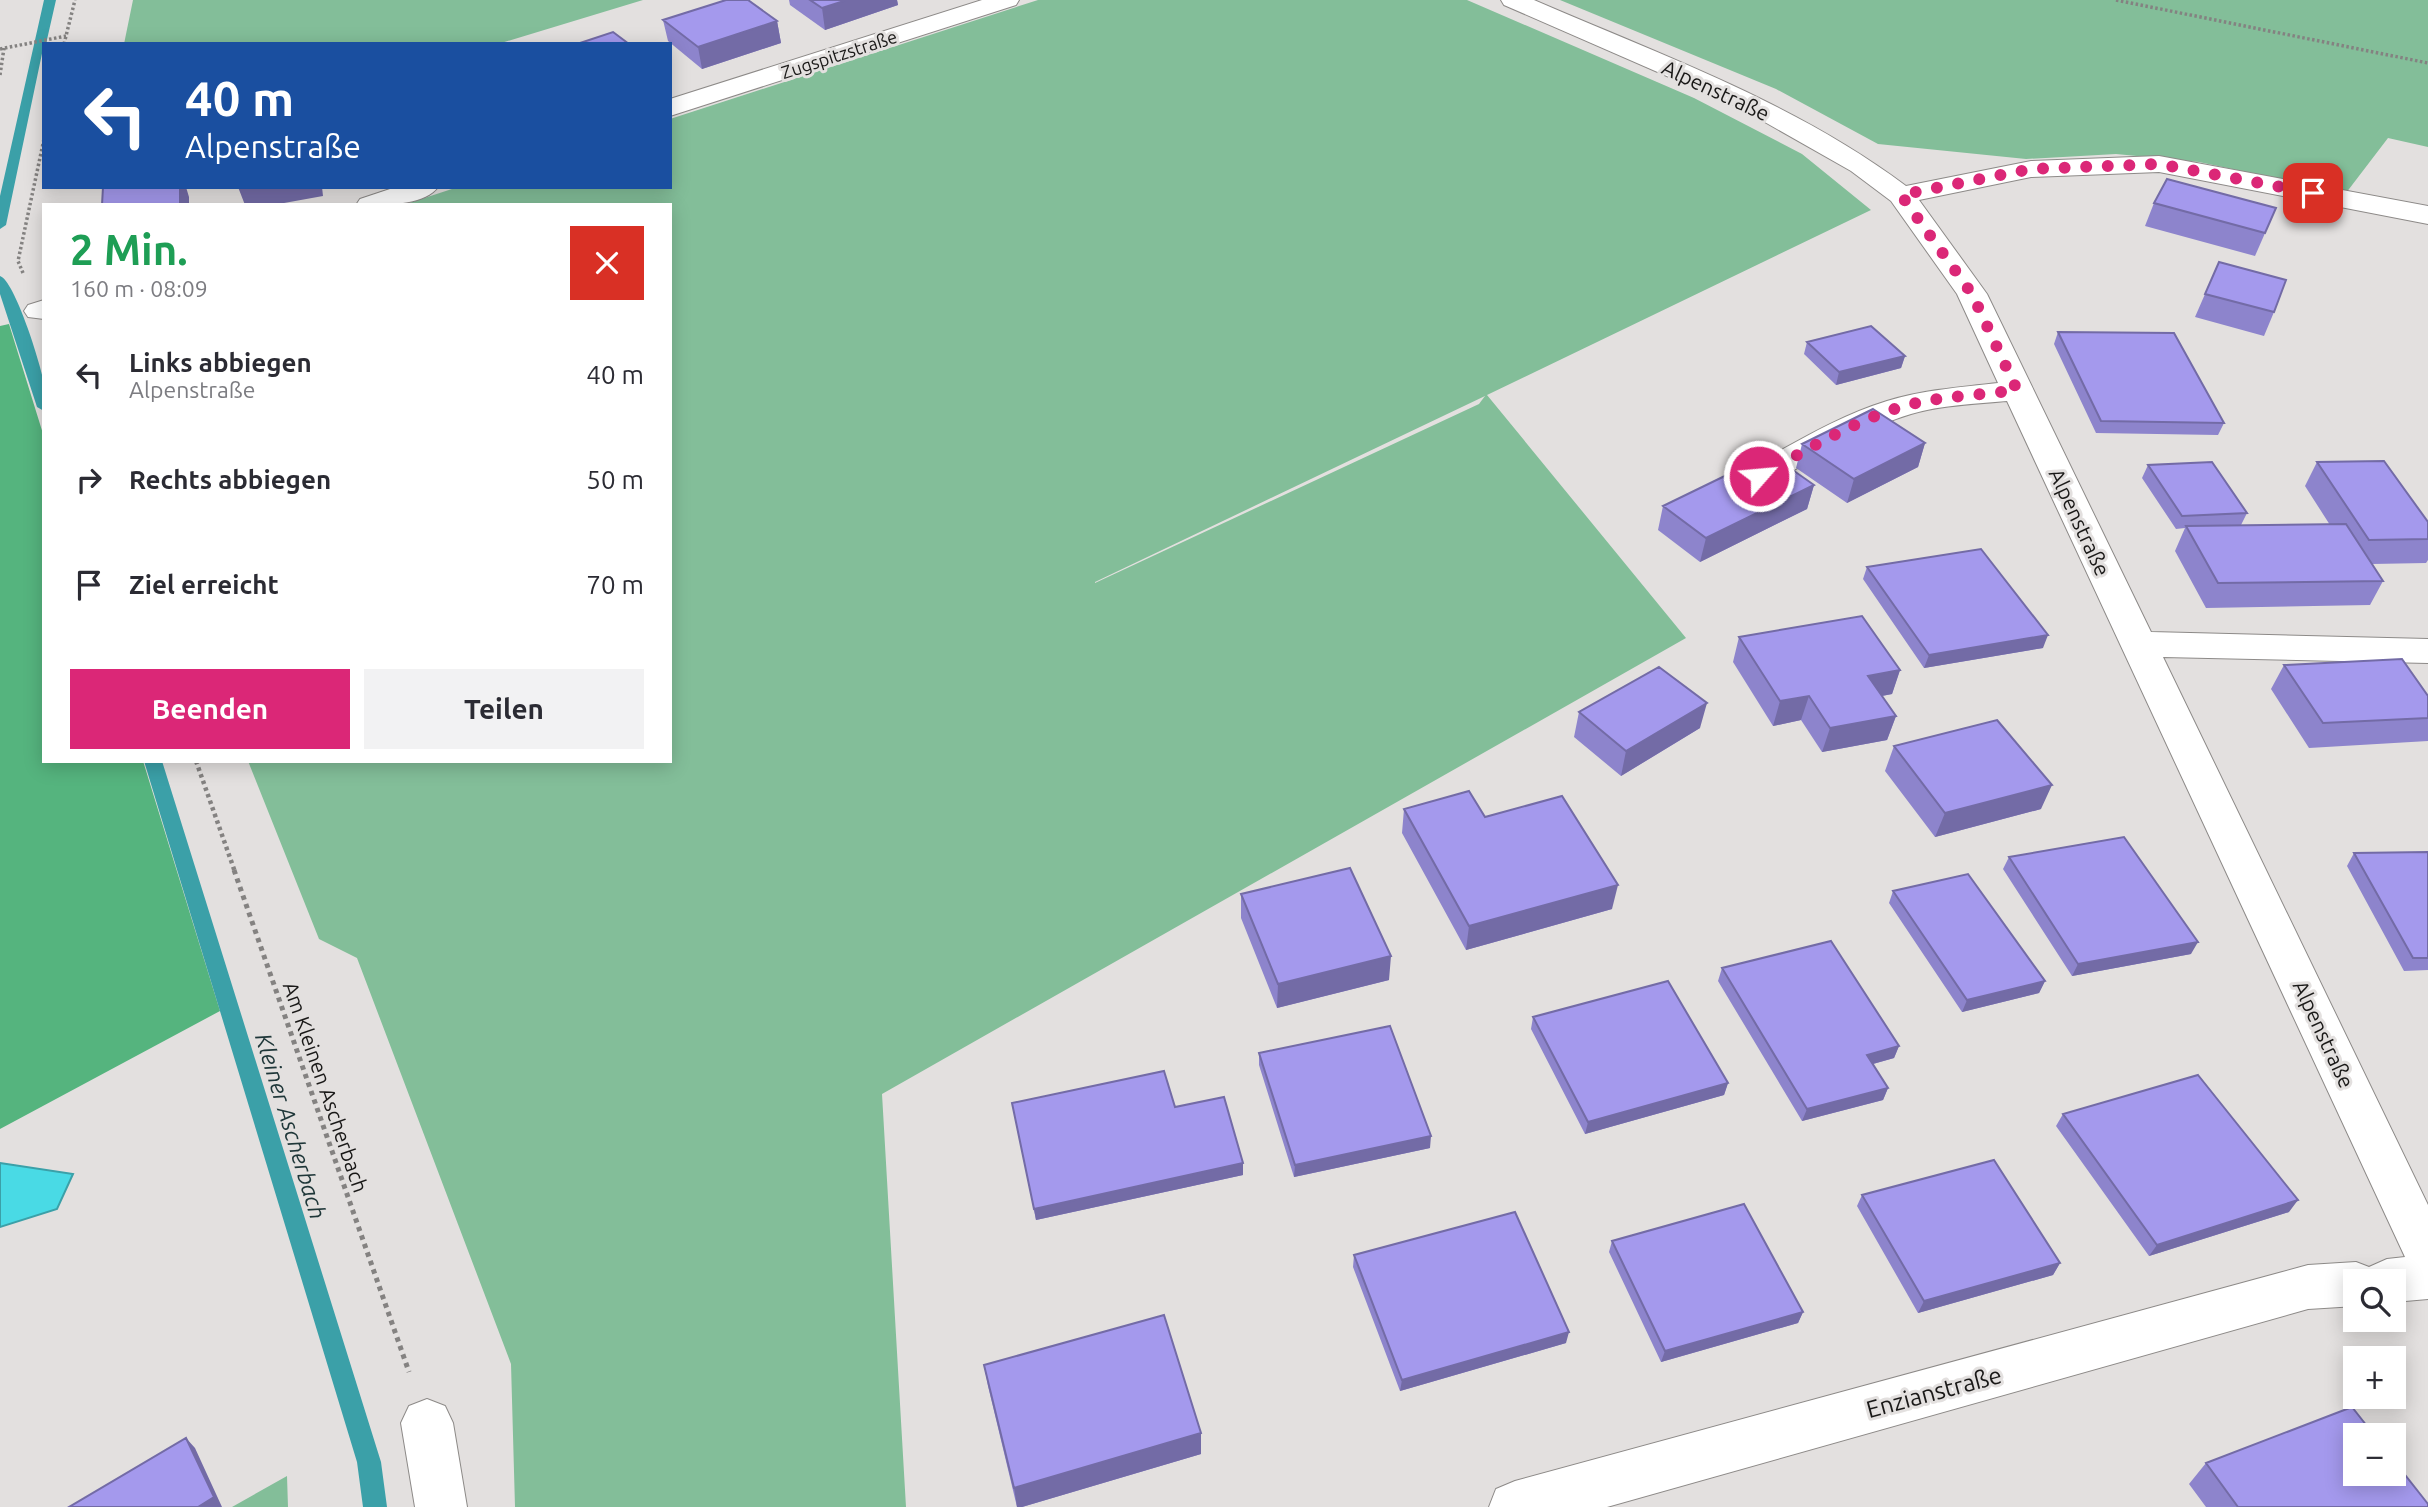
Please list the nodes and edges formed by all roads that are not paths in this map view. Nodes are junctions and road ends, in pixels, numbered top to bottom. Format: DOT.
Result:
graph roads {
  1 [pos="1007,0"];
  2 [pos="1513,0"];
  3 [pos="672,107"];
  4 [pos="418,189"];
  5 [pos="1901,195"];
  6 [pos="376,203"];
  7 [pos="2428,215"];
  8 [pos="2017,390"];
  9 [pos="1759,476"];
  10 [pos="2138,644"];
  11 [pos="2428,652"];
  12 [pos="2428,1255"];
  13 [pos="2428,1277"];
  14 [pos="2406,1279"];
  15 [pos="2343,1285"];
  16 [pos="426,1423"];
  17 [pos="441,1507"];
  18 [pos="1515,1507"];
  1 -- 3 [label="street, Zugspitzstraße"];
  2 -- 5 [label="street, Alpenstraße"];
  4 -- 6 [label="street"];
  5 -- 7 [label="street"];
  5 -- 8 [label="street, Alpenstraße"];
  8 -- 9 [label="street"];
  8 -- 10 [label="street, Alpenstraße"];
  10 -- 11 [label="street"];
  10 -- 12 [label="street, Alpenstraße"];
  13 -- 14 [label="street"];
  15 -- 18 [label="street, Enzianstraße"];
  16 -- 17 [label="street"];
}
